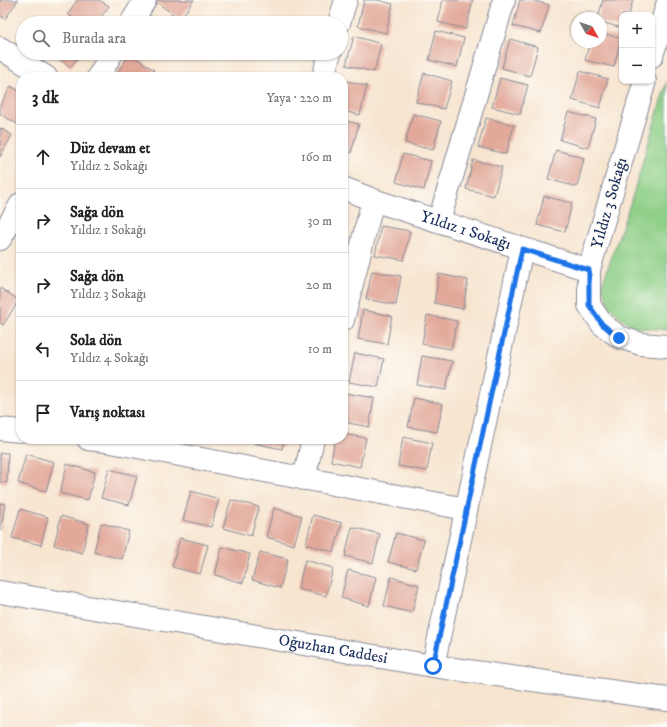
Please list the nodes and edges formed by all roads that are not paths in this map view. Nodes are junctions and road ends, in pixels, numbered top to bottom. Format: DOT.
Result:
graph roads {
  1 [pos="145,0"];
  2 [pos="346,0"];
  3 [pos="504,0"];
  4 [pos="667,5"];
  5 [pos="135,16"];
  6 [pos="341,16"];
  7 [pos="0,48"];
  8 [pos="654,48"];
  9 [pos="16,58"];
  10 [pos="19,60"];
  11 [pos="108,60"];
  12 [pos="328,60"];
  13 [pos="38,72"];
  14 [pos="101,72"];
  15 [pos="324,72"];
  16 [pos="644,84"];
  17 [pos="348,190"];
  18 [pos="373,200"];
  19 [pos="16,212"];
  20 [pos="439,221"];
  21 [pos="0,239"];
  22 [pos="522,249"];
  23 [pos="589,270"];
  24 [pos="348,300"];
  25 [pos="667,346"];
  26 [pos="0,429"];
  27 [pos="16,431"];
  28 [pos="149,444"];
  29 [pos="312,444"];
  30 [pos="163,445"];
  31 [pos="304,479"];
  32 [pos="466,510"];
  33 [pos="0,592"];
  34 [pos="433,666"];
  35 [pos="667,699"];
  1 -- 5 [label="street"];
  2 -- 6 [label="street"];
  3 -- 20 [label="street"];
  4 -- 8 [label="street"];
  7 -- 9 [label="street"];
  10 -- 13 [label="street"];
  11 -- 14 [label="street"];
  12 -- 15 [label="street"];
  16 -- 23 [label="street, Yıldız 3 Sokağı"];
  17 -- 18 [label="street, Yıldız 1 Sokağı"];
  18 -- 20 [label="street, Yıldız 1 Sokağı"];
  18 -- 24 [label="street"];
  19 -- 21 [label="street"];
  20 -- 22 [label="street, Yıldız 1 Sokağı"];
  22 -- 23 [label="street, Yıldız 1 Sokağı"];
  22 -- 32 [label="street"];
  23 -- 25 [label="street, Yıldız 3 Sokağı"];
  26 -- 27 [label="street"];
  28 -- 30 [label="street"];
  29 -- 31 [label="street"];
  30 -- 31 [label="street"];
  31 -- 32 [label="street"];
  32 -- 34 [label="street"];
  33 -- 34 [label="street, Oğuzhan Caddesi"];
  34 -- 35 [label="street, Oğuzhan Caddesi"];
}
